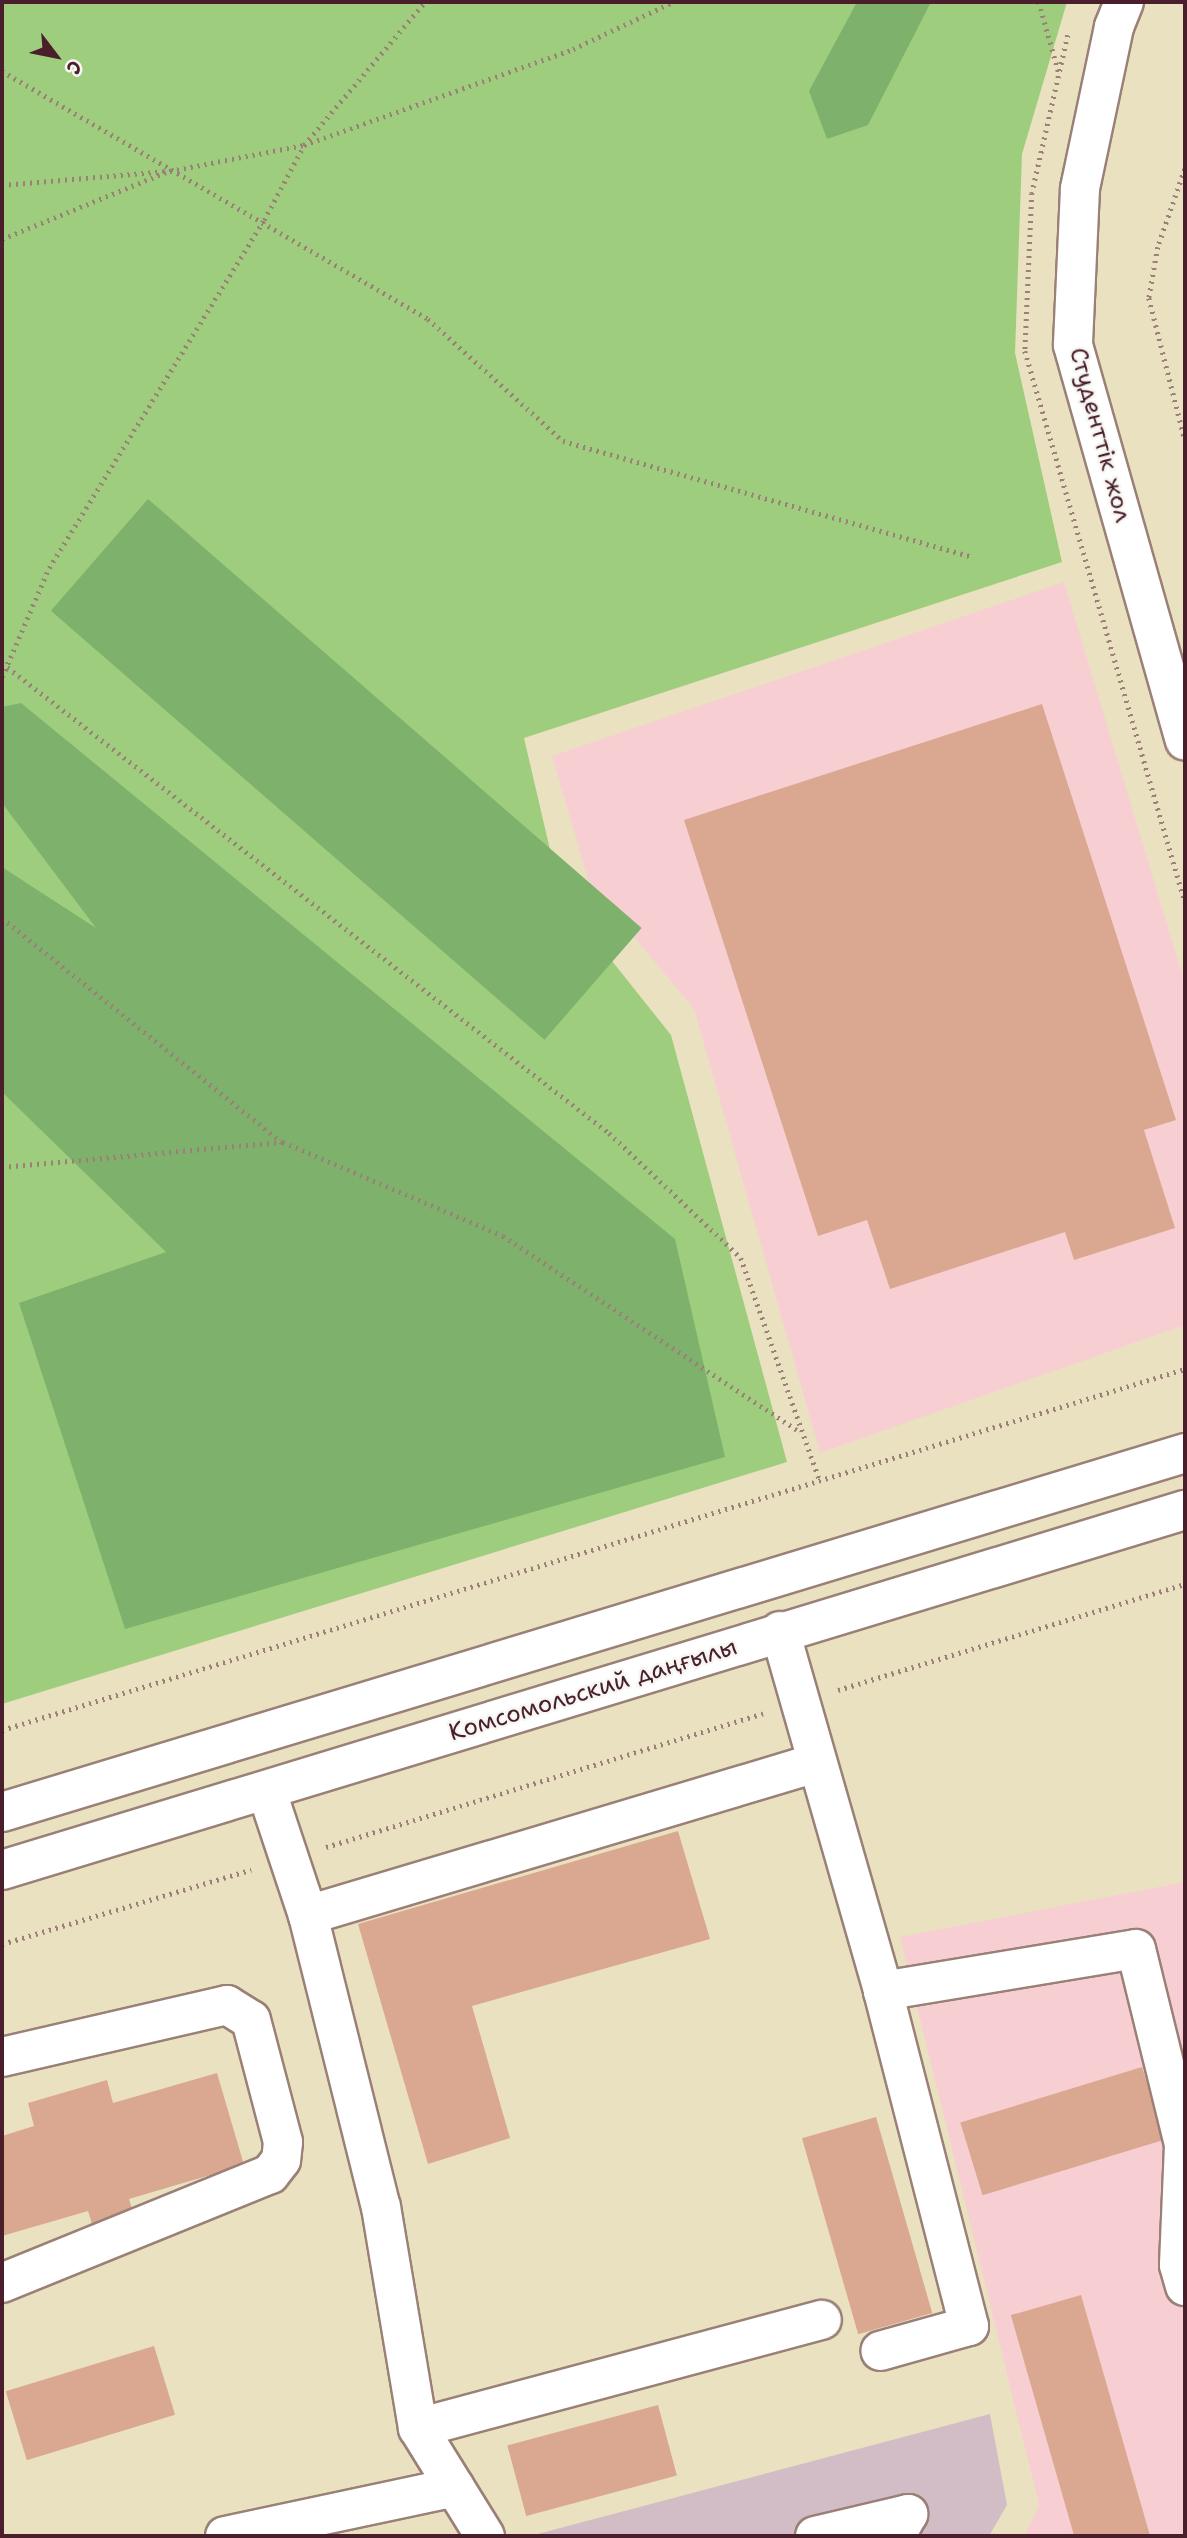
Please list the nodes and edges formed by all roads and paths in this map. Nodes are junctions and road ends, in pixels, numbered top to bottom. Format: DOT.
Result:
graph roads {
  1 [pos="425,2"];
  2 [pos="673,2"];
  3 [pos="1039,2"];
  4 [pos="1124,2"];
  5 [pos="2,71"];
  6 [pos="1059,74"];
  7 [pos="304,145"];
  8 [pos="1185,169"];
  9 [pos="170,171"];
  10 [pos="2,185"];
  11 [pos="264,220"];
  12 [pos="2,239"];
  13 [pos="1185,440"];
  14 [pos="973,557"];
  15 [pos="2,663"];
  16 [pos="8,667"];
  17 [pos="2,677"];
  18 [pos="1185,740"];
  19 [pos="2,918"];
  20 [pos="283,1142"];
  21 [pos="2,1167"];
  22 [pos="1185,1369"];
  23 [pos="798,1430"];
  24 [pos="1185,1453"];
  25 [pos="820,1481"];
  26 [pos="1011,1506"];
  27 [pos="1185,1510"];
  28 [pos="1026,1559"];
  29 [pos="1185,1584"];
  30 [pos="780,1631"];
  31 [pos="798,1703"];
  32 [pos="2,1729"];
  33 [pos="816,1763"];
  34 [pos="267,1792"];
  35 [pos="2,1812"];
  36 [pos="286,1859"];
  37 [pos="2,1870"];
  38 [pos="308,1915"];
  39 [pos="2,1944"];
  40 [pos="883,1991"];
  41 [pos="2,2057"];
  42 [pos="2,2283"];
  43 [pos="1185,2286"];
  44 [pos="822,2320"];
  45 [pos="880,2351"];
  46 [pos="418,2428"];
  47 [pos="455,2487"];
  48 [pos="225,2536"];
  49 [pos="485,2536"];
  50 [pos="815,2536"];
  51 [pos="896,2536"];
  1 -- 7 [label="path"];
  2 -- 7 [label="path"];
  3 -- 6 [label="path"];
  4 -- 18 [label="street, Студенттік жол"];
  5 -- 9 [label="path"];
  7 -- 9 [label="path"];
  7 -- 11 [label="path"];
  8 -- 13 [label="path"];
  9 -- 10 [label="path"];
  9 -- 11 [label="path"];
  9 -- 12 [label="path"];
  11 -- 14 [label="path"];
  11 -- 16 [label="path"];
  15 -- 16 [label="path"];
  16 -- 17 [label="path"];
  16 -- 23 [label="path"];
  19 -- 20 [label="path"];
  20 -- 21 [label="path"];
  20 -- 23 [label="path"];
  22 -- 25 [label="path"];
  23 -- 25 [label="path"];
  24 -- 26 [label="street"];
  25 -- 32 [label="path"];
  26 -- 28 [label="street"];
  26 -- 35 [label="street"];
  27 -- 28 [label="street, Комсомольский даңғылы"];
  28 -- 30 [label="street, Комсомольский даңғылы"];
  29 -- 31 [label="path"];
  30 -- 31 [label="street"];
  30 -- 34 [label="street, Комсомольский даңғылы"];
  31 -- 33 [label="street"];
  31 -- 36 [label="path"];
  33 -- 38 [label="street"];
  33 -- 40 [label="street"];
  34 -- 36 [label="street"];
  34 -- 37 [label="street, Комсомольский даңғылы"];
  36 -- 38 [label="street"];
  36 -- 39 [label="path"];
  38 -- 46 [label="street"];
  40 -- 43 [label="street"];
  40 -- 45 [label="street"];
  41 -- 42 [label="street"];
  44 -- 46 [label="street"];
  46 -- 47 [label="street"];
  47 -- 48 [label="street"];
  47 -- 49 [label="street"];
  50 -- 51 [label="street"];
}
